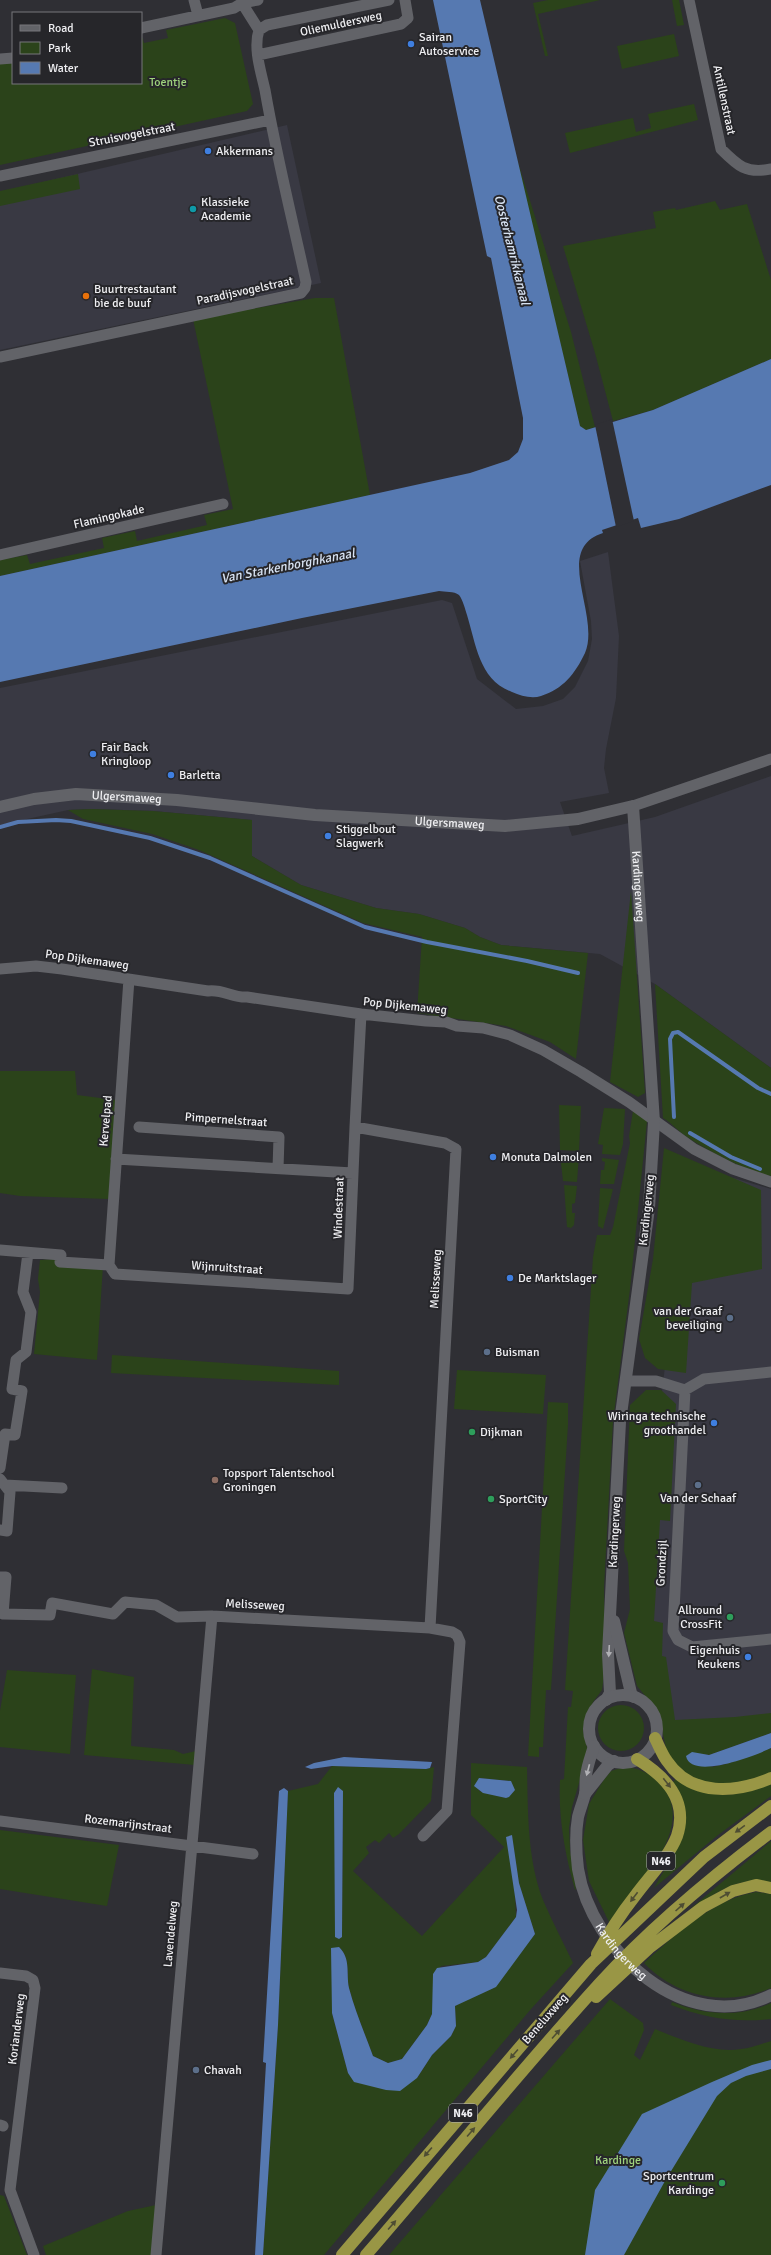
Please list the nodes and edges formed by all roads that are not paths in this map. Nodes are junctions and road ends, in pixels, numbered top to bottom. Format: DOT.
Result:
graph roads {
  1 [pos="194,0"];
  2 [pos="258,0"];
  3 [pos="389,0"];
  4 [pos="405,0"];
  5 [pos="689,0"];
  6 [pos="242,2"];
  7 [pos="198,15"];
  8 [pos="142,28"];
  9 [pos="259,30"];
  10 [pos="258,55"];
  11 [pos="12,58"];
  12 [pos="0,59"];
  13 [pos="270,120"];
  14 [pos="771,169"];
  15 [pos="0,176"];
  16 [pos="0,356"];
  17 [pos="223,504"];
  18 [pos="0,555"];
  19 [pos="771,759"];
  20 [pos="634,806"];
  21 [pos="0,807"];
  22 [pos="0,969"];
  23 [pos="129,979"];
  24 [pos="361,1014"];
  25 [pos="654,1122"];
  26 [pos="355,1127"];
  27 [pos="138,1128"];
  28 [pos="116,1159"];
  29 [pos="278,1169"];
  30 [pos="353,1172"];
  31 [pos="771,1182"];
  32 [pos="0,1250"];
  33 [pos="28,1252"];
  34 [pos="109,1266"];
  35 [pos="348,1289"];
  36 [pos="771,1372"];
  37 [pos="626,1381"];
  38 [pos="685,1390"];
  39 [pos="0,1468"];
  40 [pos="3,1482"];
  41 [pos="62,1488"];
  42 [pos="0,1530"];
  43 [pos="0,1577"];
  44 [pos="612,1612"];
  45 [pos="1,1613"];
  46 [pos="212,1616"];
  47 [pos="430,1628"];
  48 [pos="771,1639"];
  49 [pos="634,1697"];
  50 [pos="606,1700"];
  51 [pos="655,1738"];
  52 [pos="594,1746"];
  53 [pos="637,1759"];
  54 [pos="614,1762"];
  55 [pos="771,1778"];
  56 [pos="585,1794"];
  57 [pos="771,1806"];
  58 [pos="0,1822"];
  59 [pos="771,1832"];
  60 [pos="423,1836"];
  61 [pos="192,1845"];
  62 [pos="253,1854"];
  63 [pos="771,1888"];
  64 [pos="591,1964"];
  65 [pos="0,1973"];
  66 [pos="771,1995"];
  67 [pos="571,2017"];
  68 [pos="34,2255"];
  69 [pos="156,2255"];
  70 [pos="342,2255"];
  71 [pos="366,2255"];
  1 -- 7 [label="street"];
  2 -- 6 [label="street"];
  3 -- 9 [label="street, Oliemuldersweg"];
  4 -- 10 [label="street, Oliemuldersweg"];
  5 -- 14 [label="street, Antillenstraat"];
  6 -- 7 [label="street"];
  6 -- 9 [label="street"];
  7 -- 8 [label="street"];
  9 -- 10 [label="street, Paradijsvogelstraat"];
  10 -- 13 [label="street, Paradijsvogelstraat"];
  11 -- 12 [label="street"];
  13 -- 15 [label="street, Struisvogelstraat"];
  13 -- 16 [label="street, Paradijsvogelstraat"];
  17 -- 18 [label="street, Flamingokade"];
  19 -- 20 [label="street, Ulgersmaweg"];
  20 -- 21 [label="street, Ulgersmaweg"];
  20 -- 25 [label="street, Kardingerweg"];
  22 -- 23 [label="street, Pop Dijkemaweg"];
  23 -- 24 [label="street, Pop Dijkemaweg"];
  23 -- 28 [label="street, Kervelpad"];
  24 -- 25 [label="street, Pop Dijkemaweg"];
  24 -- 26 [label="street"];
  25 -- 31 [label="street, Pop Dijkemaweg"];
  25 -- 37 [label="street, Kardingerweg"];
  26 -- 30 [label="street, Windestraat"];
  26 -- 47 [label="street, Melisseweg"];
  27 -- 29 [label="street, Pimpernelstraat"];
  28 -- 29 [label="street"];
  28 -- 34 [label="street, Kervelpad"];
  29 -- 30 [label="street"];
  30 -- 35 [label="street, Windestraat"];
  32 -- 33 [label="street"];
  33 -- 34 [label="street"];
  33 -- 39 [label="street"];
  34 -- 35 [label="street, Wijnruitstraat"];
  36 -- 38 [label="street"];
  37 -- 38 [label="street"];
  37 -- 44 [label="street, Kardingerweg"];
  38 -- 48 [label="street, Grondzijl"];
  40 -- 41 [label="street"];
  40 -- 42 [label="street"];
  43 -- 45 [label="street"];
  44 -- 49 [label="street, Kardingerweg"];
  44 -- 50 [label="street, Kardingerweg, one-way"];
  45 -- 46 [label="street, Melisseweg"];
  46 -- 47 [label="street, Melisseweg"];
  46 -- 61 [label="street, Lavendelweg"];
  47 -- 60 [label="street, Melisseweg"];
  49 -- 50 [label="street"];
  49 -- 51 [label="street"];
  50 -- 52 [label="street"];
  51 -- 53 [label="street"];
  51 -- 55 [label="highway"];
  52 -- 54 [label="street"];
  52 -- 56 [label="street, Kardingerweg, one-way"];
  53 -- 54 [label="street"];
  53 -- 64 [label="highway, N46, one-way"];
  54 -- 56 [label="street, Kardingerweg"];
  56 -- 66 [label="street, Kardingerweg"];
  57 -- 64 [label="highway, Beneluxweg / N46, one-way"];
  58 -- 61 [label="street, Rozemarijnstraat"];
  67 -- 59 [label="highway, Beneluxweg / N46, one-way"];
  61 -- 62 [label="street, Rozemarijnstraat"];
  61 -- 69 [label="street, Lavendelweg"];
  67 -- 63 [label="highway, N46, one-way"];
  64 -- 70 [label="highway, Beneluxweg / N46, one-way"];
  65 -- 68 [label="street, Korianderweg"];
  71 -- 67 [label="highway, Beneluxweg / N46, one-way"];
}
